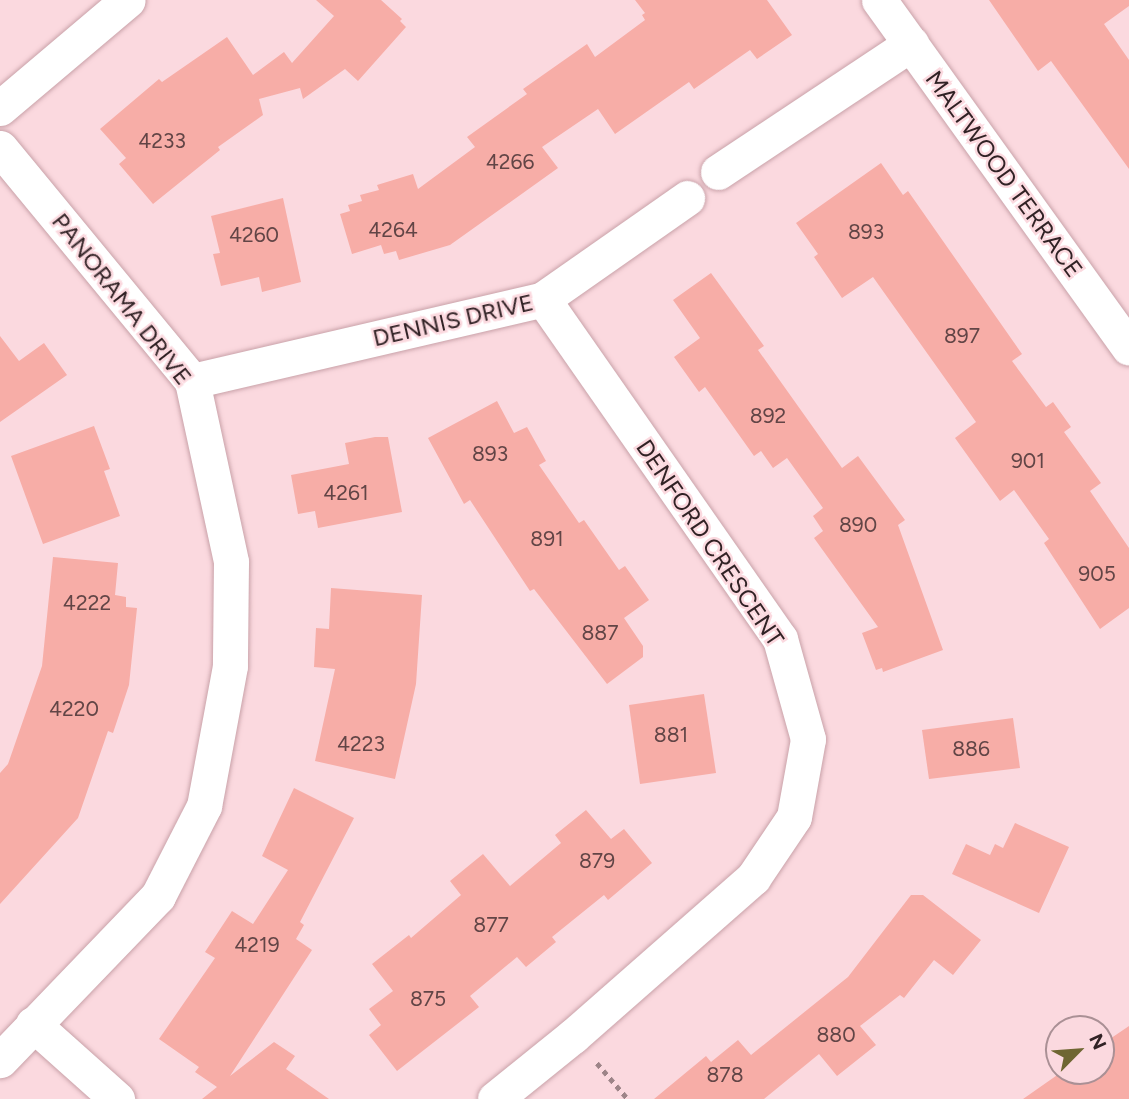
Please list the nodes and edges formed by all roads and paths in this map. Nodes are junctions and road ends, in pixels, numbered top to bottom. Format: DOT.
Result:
graph roads {
  1 [pos="128,0"];
  2 [pos="879,0"];
  3 [pos="911,44"];
  4 [pos="0,108"];
  5 [pos="0,148"];
  6 [pos="718,172"];
  7 [pos="687,198"];
  8 [pos="543,299"];
  9 [pos="1129,348"];
  10 [pos="192,381"];
  11 [pos="33,1024"];
  12 [pos="573,1036"];
  13 [pos="0,1060"];
  14 [pos="117,1099"];
  15 [pos="495,1099"];
  16 [pos="628,1099"];
  1 -- 4 [label="street"];
  2 -- 3 [label="street, MALTWOOD TERRACE"];
  3 -- 6 [label="street"];
  3 -- 9 [label="street, MALTWOOD TERRACE"];
  5 -- 10 [label="street, PANORAMA DRIVE"];
  7 -- 8 [label="street, DENNIS DRIVE"];
  8 -- 10 [label="street, DENNIS DRIVE"];
  8 -- 12 [label="street, DENFORD CRESCENT"];
  10 -- 11 [label="street, PANORAMA DRIVE"];
  11 -- 13 [label="street, PANORAMA DRIVE"];
  11 -- 14 [label="street"];
  12 -- 15 [label="street, DENFORD CRESCENT"];
  12 -- 16 [label="path"];
}
